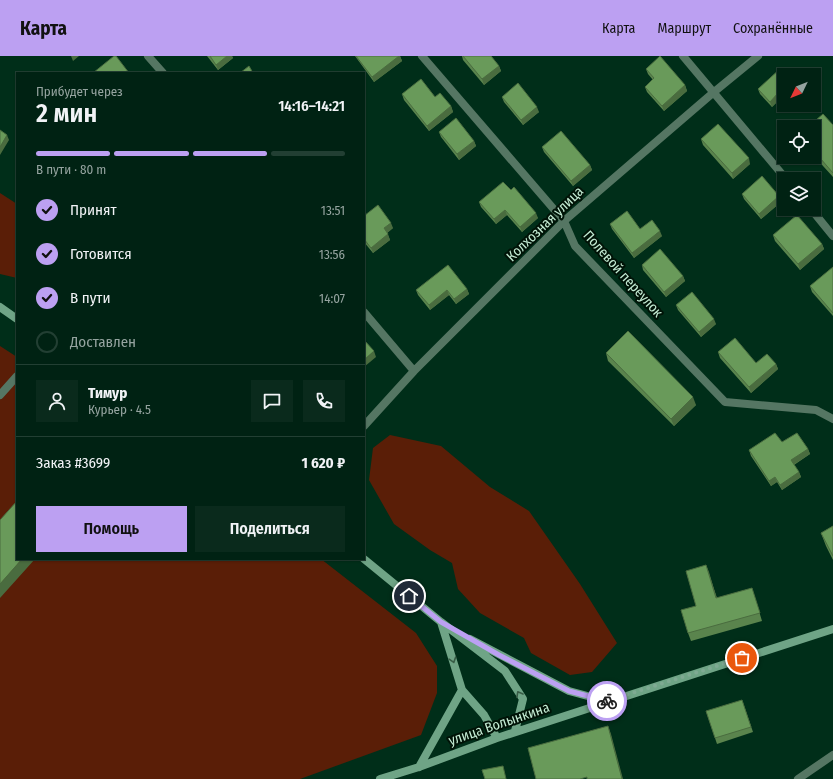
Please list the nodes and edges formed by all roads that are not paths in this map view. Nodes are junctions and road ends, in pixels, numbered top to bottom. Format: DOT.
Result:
graph roads {
  1 [pos="148,56"];
  2 [pos="422,56"];
  3 [pos="683,56"];
  4 [pos="758,56"];
  5 [pos="162,72"];
  6 [pos="714,92"];
  7 [pos="780,172"];
  8 [pos="817,216"];
  9 [pos="564,221"];
  10 [pos="833,236"];
  11 [pos="0,308"];
  12 [pos="365,313"];
  13 [pos="16,318"];
  14 [pos="414,371"];
  15 [pos="16,377"];
  16 [pos="0,395"];
  17 [pos="833,419"];
  18 [pos="365,425"];
  19 [pos="365,560"];
  20 [pos="441,622"];
  21 [pos="833,629"];
  22 [pos="462,690"];
  23 [pos="606,701"];
  24 [pos="516,731"];
  25 [pos="497,738"];
  26 [pos="833,755"];
  27 [pos="419,767"];
  28 [pos="380,779"];
  29 [pos="798,779"];
  1 -- 5 [label="street"];
  2 -- 9 [label="street, Полевой переулок"];
  3 -- 6 [label="street"];
  4 -- 6 [label="street, Колхозная улица"];
  6 -- 7 [label="street"];
  6 -- 9 [label="street, Колхозная улица"];
  8 -- 10 [label="street"];
  9 -- 14 [label="street, Колхозная улица"];
  9 -- 17 [label="street, Полевой переулок"];
  11 -- 13 [label="street"];
  12 -- 14 [label="street"];
  14 -- 18 [label="street, Колхозная улица"];
  15 -- 16 [label="street"];
  19 -- 20 [label="street"];
  20 -- 22 [label="street, one-way"];
  20 -- 23 [label="street"];
  24 -- 20 [label="street, one-way"];
  21 -- 23 [label="street, улица Волынкина"];
  22 -- 25 [label="street"];
  22 -- 27 [label="street"];
  23 -- 24 [label="street, улица Волынкина"];
  24 -- 25 [label="street, улица Волынкина"];
  25 -- 27 [label="street, улица Волынкина"];
  26 -- 29 [label="street"];
  27 -- 28 [label="street, улица Волынкина"];
}
